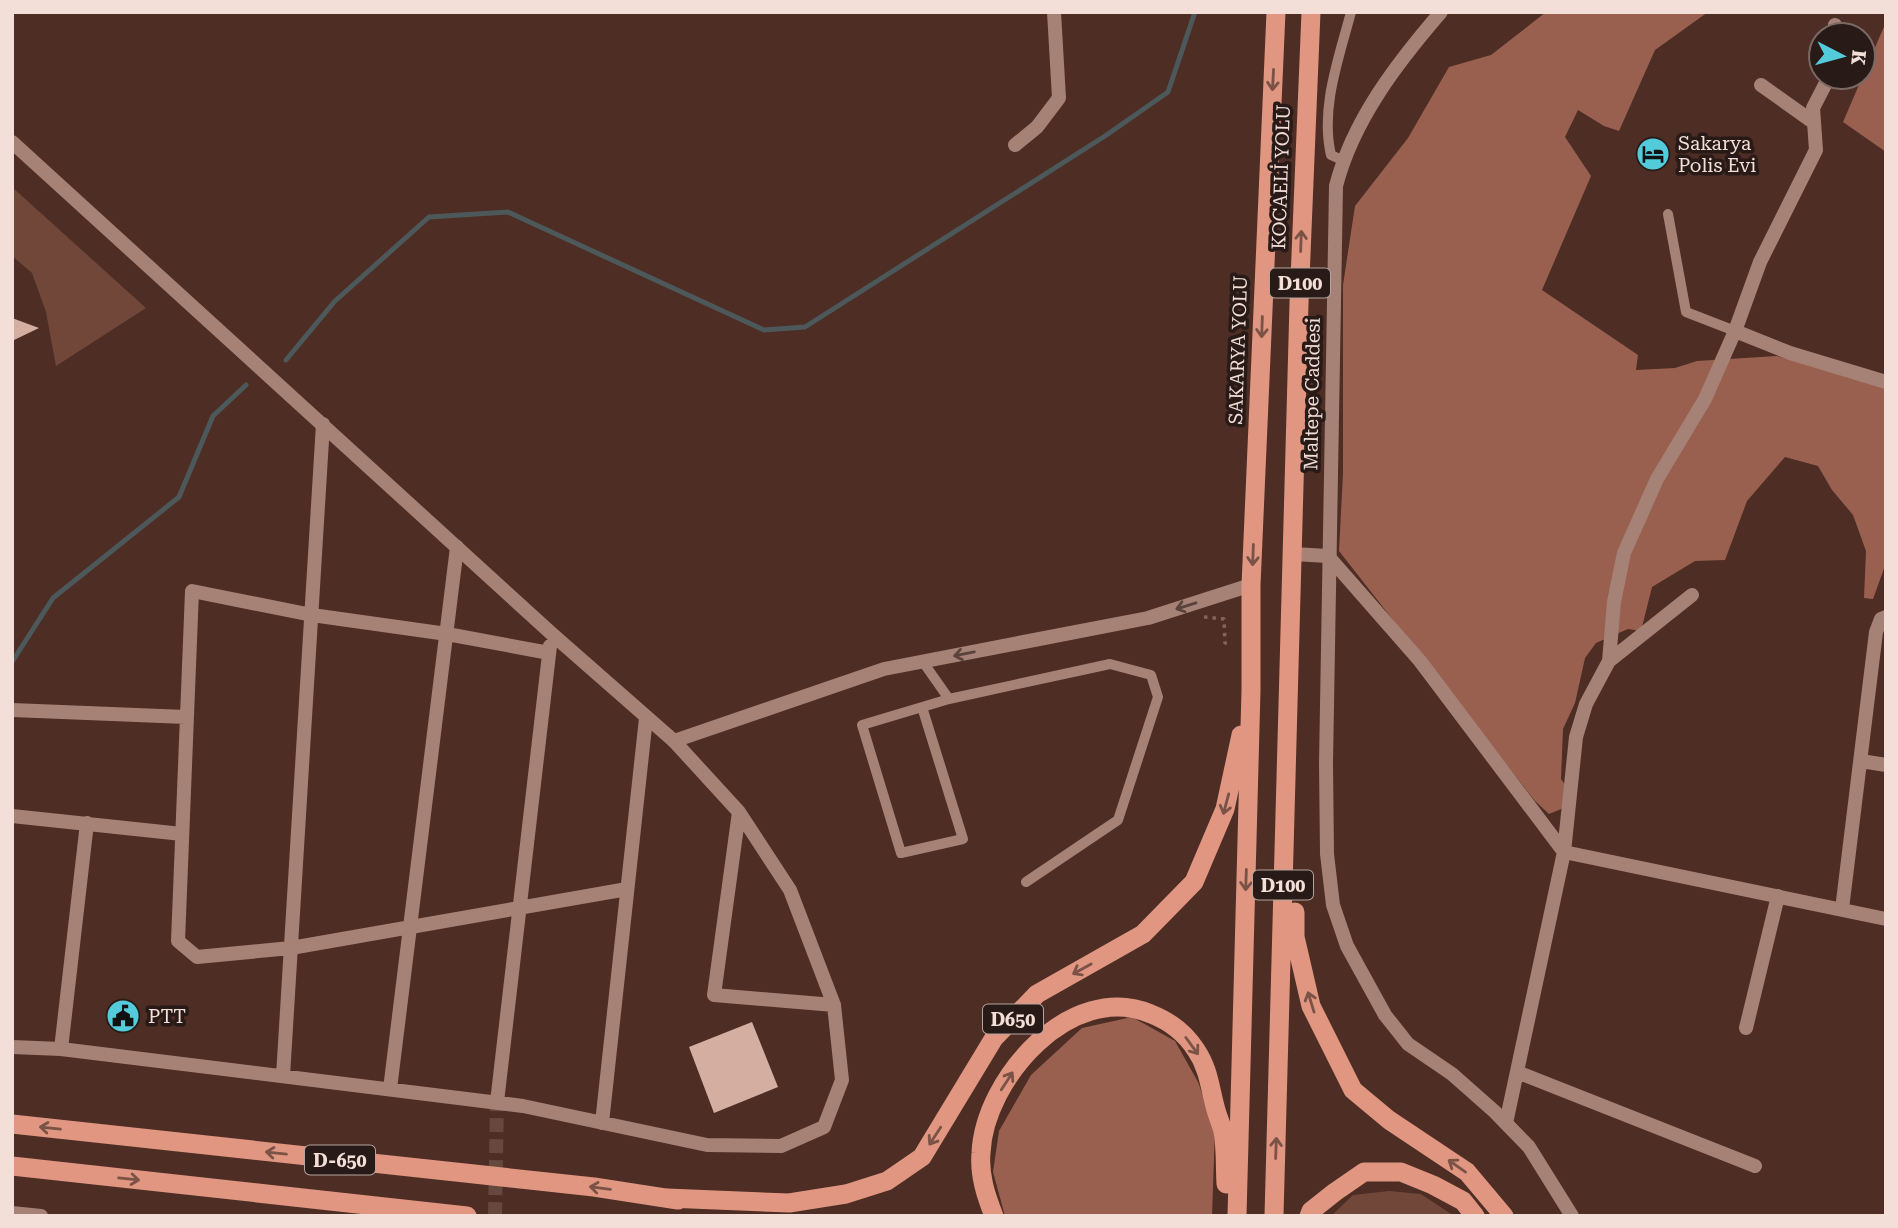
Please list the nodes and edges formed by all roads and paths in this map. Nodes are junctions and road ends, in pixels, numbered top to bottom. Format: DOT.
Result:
graph roads {
  1 [pos="1054,12"];
  2 [pos="1276,12"];
  3 [pos="1311,12"];
  4 [pos="1351,12"];
  5 [pos="1441,12"];
  6 [pos="1761,85"];
  7 [pos="1822,91"];
  8 [pos="1813,122"];
  9 [pos="12,142"];
  10 [pos="1015,145"];
  11 [pos="1342,160"];
  12 [pos="1668,214"];
  13 [pos="1735,331"];
  14 [pos="1886,382"];
  15 [pos="323,424"];
  16 [pos="457,547"];
  17 [pos="1293,554"];
  18 [pos="1328,556"];
  19 [pos="1251,585"];
  20 [pos="1692,595"];
  21 [pos="312,615"];
  22 [pos="1204,617"];
  23 [pos="1886,617"];
  24 [pos="447,634"];
  25 [pos="552,634"];
  26 [pos="1225,643"];
  27 [pos="549,653"];
  28 [pos="1609,660"];
  29 [pos="923,662"];
  30 [pos="1251,690"];
  31 [pos="948,699"];
  32 [pos="922,707"];
  33 [pos="12,710"];
  34 [pos="186,717"];
  35 [pos="646,718"];
  36 [pos="674,741"];
  37 [pos="1861,761"];
  38 [pos="1886,765"];
  39 [pos="738,812"];
  40 [pos="12,816"];
  41 [pos="87,823"];
  42 [pos="182,834"];
  43 [pos="1564,852"];
  44 [pos="1026,882"];
  45 [pos="627,889"];
  46 [pos="1778,895"];
  47 [pos="520,908"];
  48 [pos="1842,909"];
  49 [pos="1886,919"];
  50 [pos="411,927"];
  51 [pos="291,948"];
  52 [pos="834,1005"];
  53 [pos="1746,1028"];
  54 [pos="12,1047"];
  55 [pos="61,1049"];
  56 [pos="1517,1072"];
  57 [pos="283,1076"];
  58 [pos="390,1089"];
  59 [pos="497,1102"];
  60 [pos="602,1123"];
  61 [pos="1506,1123"];
  62 [pos="12,1124"];
  63 [pos="12,1166"];
  64 [pos="1755,1166"];
  65 [pos="667,1198"];
  66 [pos="12,1213"];
  67 [pos="41,1216"];
  68 [pos="467,1216"];
  69 [pos="747,1216"];
  70 [pos="994,1216"];
  71 [pos="1228,1216"];
  72 [pos="1237,1216"];
  73 [pos="1274,1216"];
  74 [pos="1309,1216"];
  75 [pos="1475,1216"];
  76 [pos="1504,1216"];
  77 [pos="1572,1216"];
  1 -- 10 [label="street"];
  2 -- 19 [label="highway, SAKARYA YOLU / D100, one-way"];
  17 -- 3 [label="highway, KOCAELİ YOLU / D100, one-way"];
  4 -- 11 [label="lane"];
  5 -- 11 [label="street, Maltepe Caddesi"];
  6 -- 8 [label="street"];
  7 -- 8 [label="street"];
  8 -- 13 [label="street"];
  9 -- 15 [label="street"];
  11 -- 18 [label="street, Maltepe Caddesi"];
  12 -- 13 [label="lane"];
  13 -- 14 [label="street"];
  13 -- 28 [label="street"];
  15 -- 16 [label="street"];
  15 -- 21 [label="street"];
  16 -- 24 [label="street"];
  16 -- 25 [label="street"];
  17 -- 18 [label="street"];
  73 -- 17 [label="highway, D100, one-way"];
  76 -- 17 [label="highway, one-way"];
  18 -- 43 [label="street"];
  18 -- 61 [label="street, Maltepe Caddesi"];
  19 -- 29 [label="street, one-way"];
  19 -- 30 [label="highway, SAKARYA YOLU / D100"];
  20 -- 28 [label="street"];
  21 -- 24 [label="street"];
  21 -- 34 [label="street"];
  21 -- 51 [label="street"];
  22 -- 26 [label="path"];
  23 -- 37 [label="street"];
  24 -- 27 [label="street"];
  24 -- 50 [label="street"];
  25 -- 27 [label="street"];
  25 -- 35 [label="street"];
  27 -- 47 [label="street"];
  28 -- 43 [label="street"];
  29 -- 31 [label="lane"];
  29 -- 36 [label="street"];
  30 -- 65 [label="highway, D650, one-way"];
  30 -- 72 [label="highway, D100, one-way"];
  31 -- 32 [label="lane"];
  31 -- 44 [label="lane"];
  32 -- 32 [label="lane"];
  33 -- 34 [label="street"];
  34 -- 42 [label="street"];
  35 -- 36 [label="street"];
  35 -- 45 [label="street"];
  36 -- 39 [label="street"];
  37 -- 38 [label="street"];
  37 -- 48 [label="street"];
  39 -- 52 [label="street"];
  39 -- 52 [label="street"];
  40 -- 41 [label="street"];
  41 -- 42 [label="street"];
  41 -- 55 [label="street"];
  42 -- 51 [label="street"];
  43 -- 46 [label="street"];
  43 -- 56 [label="street"];
  45 -- 47 [label="street"];
  45 -- 60 [label="street"];
  46 -- 48 [label="street"];
  46 -- 53 [label="street"];
  47 -- 50 [label="street"];
  47 -- 59 [label="street"];
  48 -- 49 [label="street"];
  50 -- 51 [label="street"];
  50 -- 58 [label="street"];
  51 -- 57 [label="street"];
  52 -- 60 [label="street"];
  54 -- 55 [label="street"];
  55 -- 57 [label="street"];
  56 -- 61 [label="street"];
  56 -- 64 [label="street"];
  57 -- 58 [label="street"];
  58 -- 59 [label="street"];
  59 -- 60 [label="street"];
  61 -- 77 [label="street, Maltepe Caddesi"];
  65 -- 62 [label="highway, D-650, one-way"];
  63 -- 68 [label="highway, D-650, one-way"];
  65 -- 69 [label="highway"];
  66 -- 67 [label="street"];
  70 -- 71 [label="highway, D650, one-way"];
  74 -- 75 [label="highway"];
}
